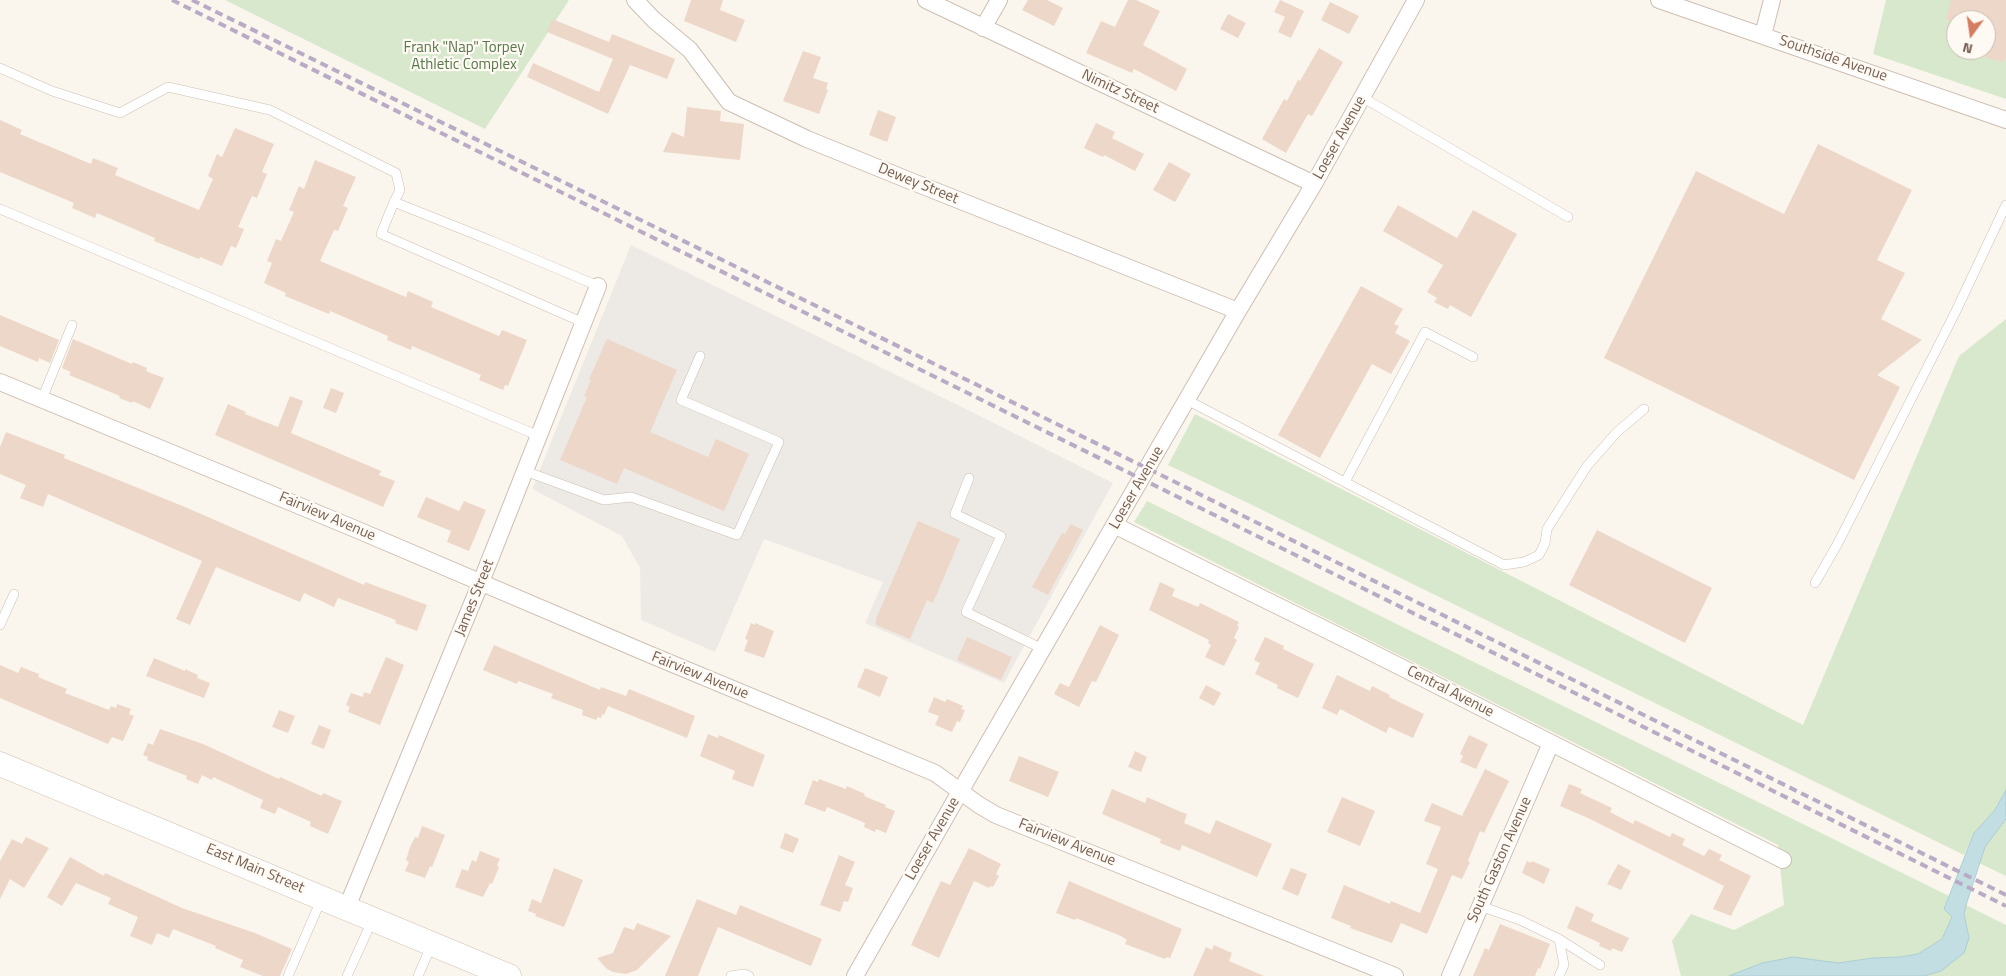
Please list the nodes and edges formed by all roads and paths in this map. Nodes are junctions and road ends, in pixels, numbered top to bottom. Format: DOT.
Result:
graph roads {
  1 [pos="635,0"];
  2 [pos="926,0"];
  3 [pos="999,0"];
  4 [pos="1659,0"];
  5 [pos="1772,0"];
  6 [pos="1415,1"];
  7 [pos="983,28"];
  8 [pos="1762,35"];
  9 [pos="0,68"];
  10 [pos="1362,97"];
  11 [pos="2006,120"];
  12 [pos="1314,184"];
  13 [pos="394,202"];
  14 [pos="2006,205"];
  15 [pos="0,209"];
  16 [pos="1568,217"];
  17 [pos="598,286"];
  18 [pos="1238,311"];
  19 [pos="584,323"];
  20 [pos="72,325"];
  21 [pos="700,356"];
  22 [pos="1473,357"];
  23 [pos="0,382"];
  24 [pos="42,400"];
  25 [pos="1187,400"];
  26 [pos="1644,409"];
  27 [pos="539,436"];
  28 [pos="525,471"];
  29 [pos="969,478"];
  30 [pos="1345,482"];
  31 [pos="1116,526"];
  32 [pos="481,582"];
  33 [pos="1815,583"];
  34 [pos="14,594"];
  35 [pos="0,625"];
  36 [pos="1043,649"];
  37 [pos="1551,743"];
  38 [pos="2,769"];
  39 [pos="960,790"];
  40 [pos="1783,860"];
  41 [pos="322,897"];
  42 [pos="1480,906"];
  43 [pos="347,908"];
  44 [pos="373,919"];
  45 [pos="1559,939"];
  46 [pos="432,944"];
  47 [pos="1600,965"];
  48 [pos="288,976"];
  49 [pos="347,976"];
  50 [pos="418,976"];
  51 [pos="509,976"];
  52 [pos="731,976"];
  53 [pos="750,976"];
  54 [pos="855,976"];
  55 [pos="1395,976"];
  56 [pos="1450,976"];
  57 [pos="1559,976"];
  1 -- 18 [label="street, Dewey Street"];
  2 -- 7 [label="street, Nimitz Street"];
  3 -- 7 [label="street"];
  4 -- 8 [label="street, Southside Avenue"];
  5 -- 8 [label="street"];
  6 -- 10 [label="street, Loeser Avenue"];
  7 -- 12 [label="street, Nimitz Street"];
  8 -- 11 [label="street, Southside Avenue"];
  9 -- 13 [label="lane"];
  10 -- 12 [label="street, Loeser Avenue"];
  10 -- 16 [label="lane"];
  12 -- 18 [label="street, Loeser Avenue"];
  13 -- 17 [label="lane"];
  13 -- 19 [label="lane"];
  14 -- 33 [label="lane"];
  15 -- 27 [label="lane"];
  17 -- 19 [label="street, James Street"];
  18 -- 25 [label="street, Loeser Avenue"];
  19 -- 27 [label="street, James Street"];
  20 -- 24 [label="lane"];
  21 -- 28 [label="lane"];
  22 -- 30 [label="lane"];
  23 -- 24 [label="street, Fairview Avenue"];
  24 -- 32 [label="street, Fairview Avenue"];
  25 -- 30 [label="lane"];
  25 -- 31 [label="street, Loeser Avenue"];
  26 -- 30 [label="lane"];
  27 -- 28 [label="street, James Street"];
  28 -- 32 [label="street, James Street"];
  29 -- 36 [label="lane"];
  31 -- 36 [label="street, Loeser Avenue"];
  31 -- 37 [label="street, Central Avenue"];
  32 -- 39 [label="street, Fairview Avenue"];
  32 -- 43 [label="street, James Street"];
  34 -- 35 [label="lane"];
  36 -- 39 [label="street, Loeser Avenue"];
  37 -- 40 [label="street, Central Avenue"];
  37 -- 42 [label="street, South Gaston Avenue"];
  38 -- 41 [label="street, East Main Street"];
  39 -- 54 [label="street, Loeser Avenue"];
  39 -- 55 [label="street, Fairview Avenue"];
  41 -- 43 [label="street, East Main Street"];
  41 -- 48 [label="lane"];
  42 -- 45 [label="lane"];
  42 -- 56 [label="street, South Gaston Avenue"];
  43 -- 44 [label="street, East Main Street"];
  44 -- 46 [label="street, East Main Street"];
  44 -- 49 [label="lane"];
  45 -- 47 [label="lane"];
  45 -- 57 [label="lane"];
  46 -- 50 [label="lane"];
  46 -- 51 [label="street, East Main Street"];
  52 -- 53 [label="lane"];
}
